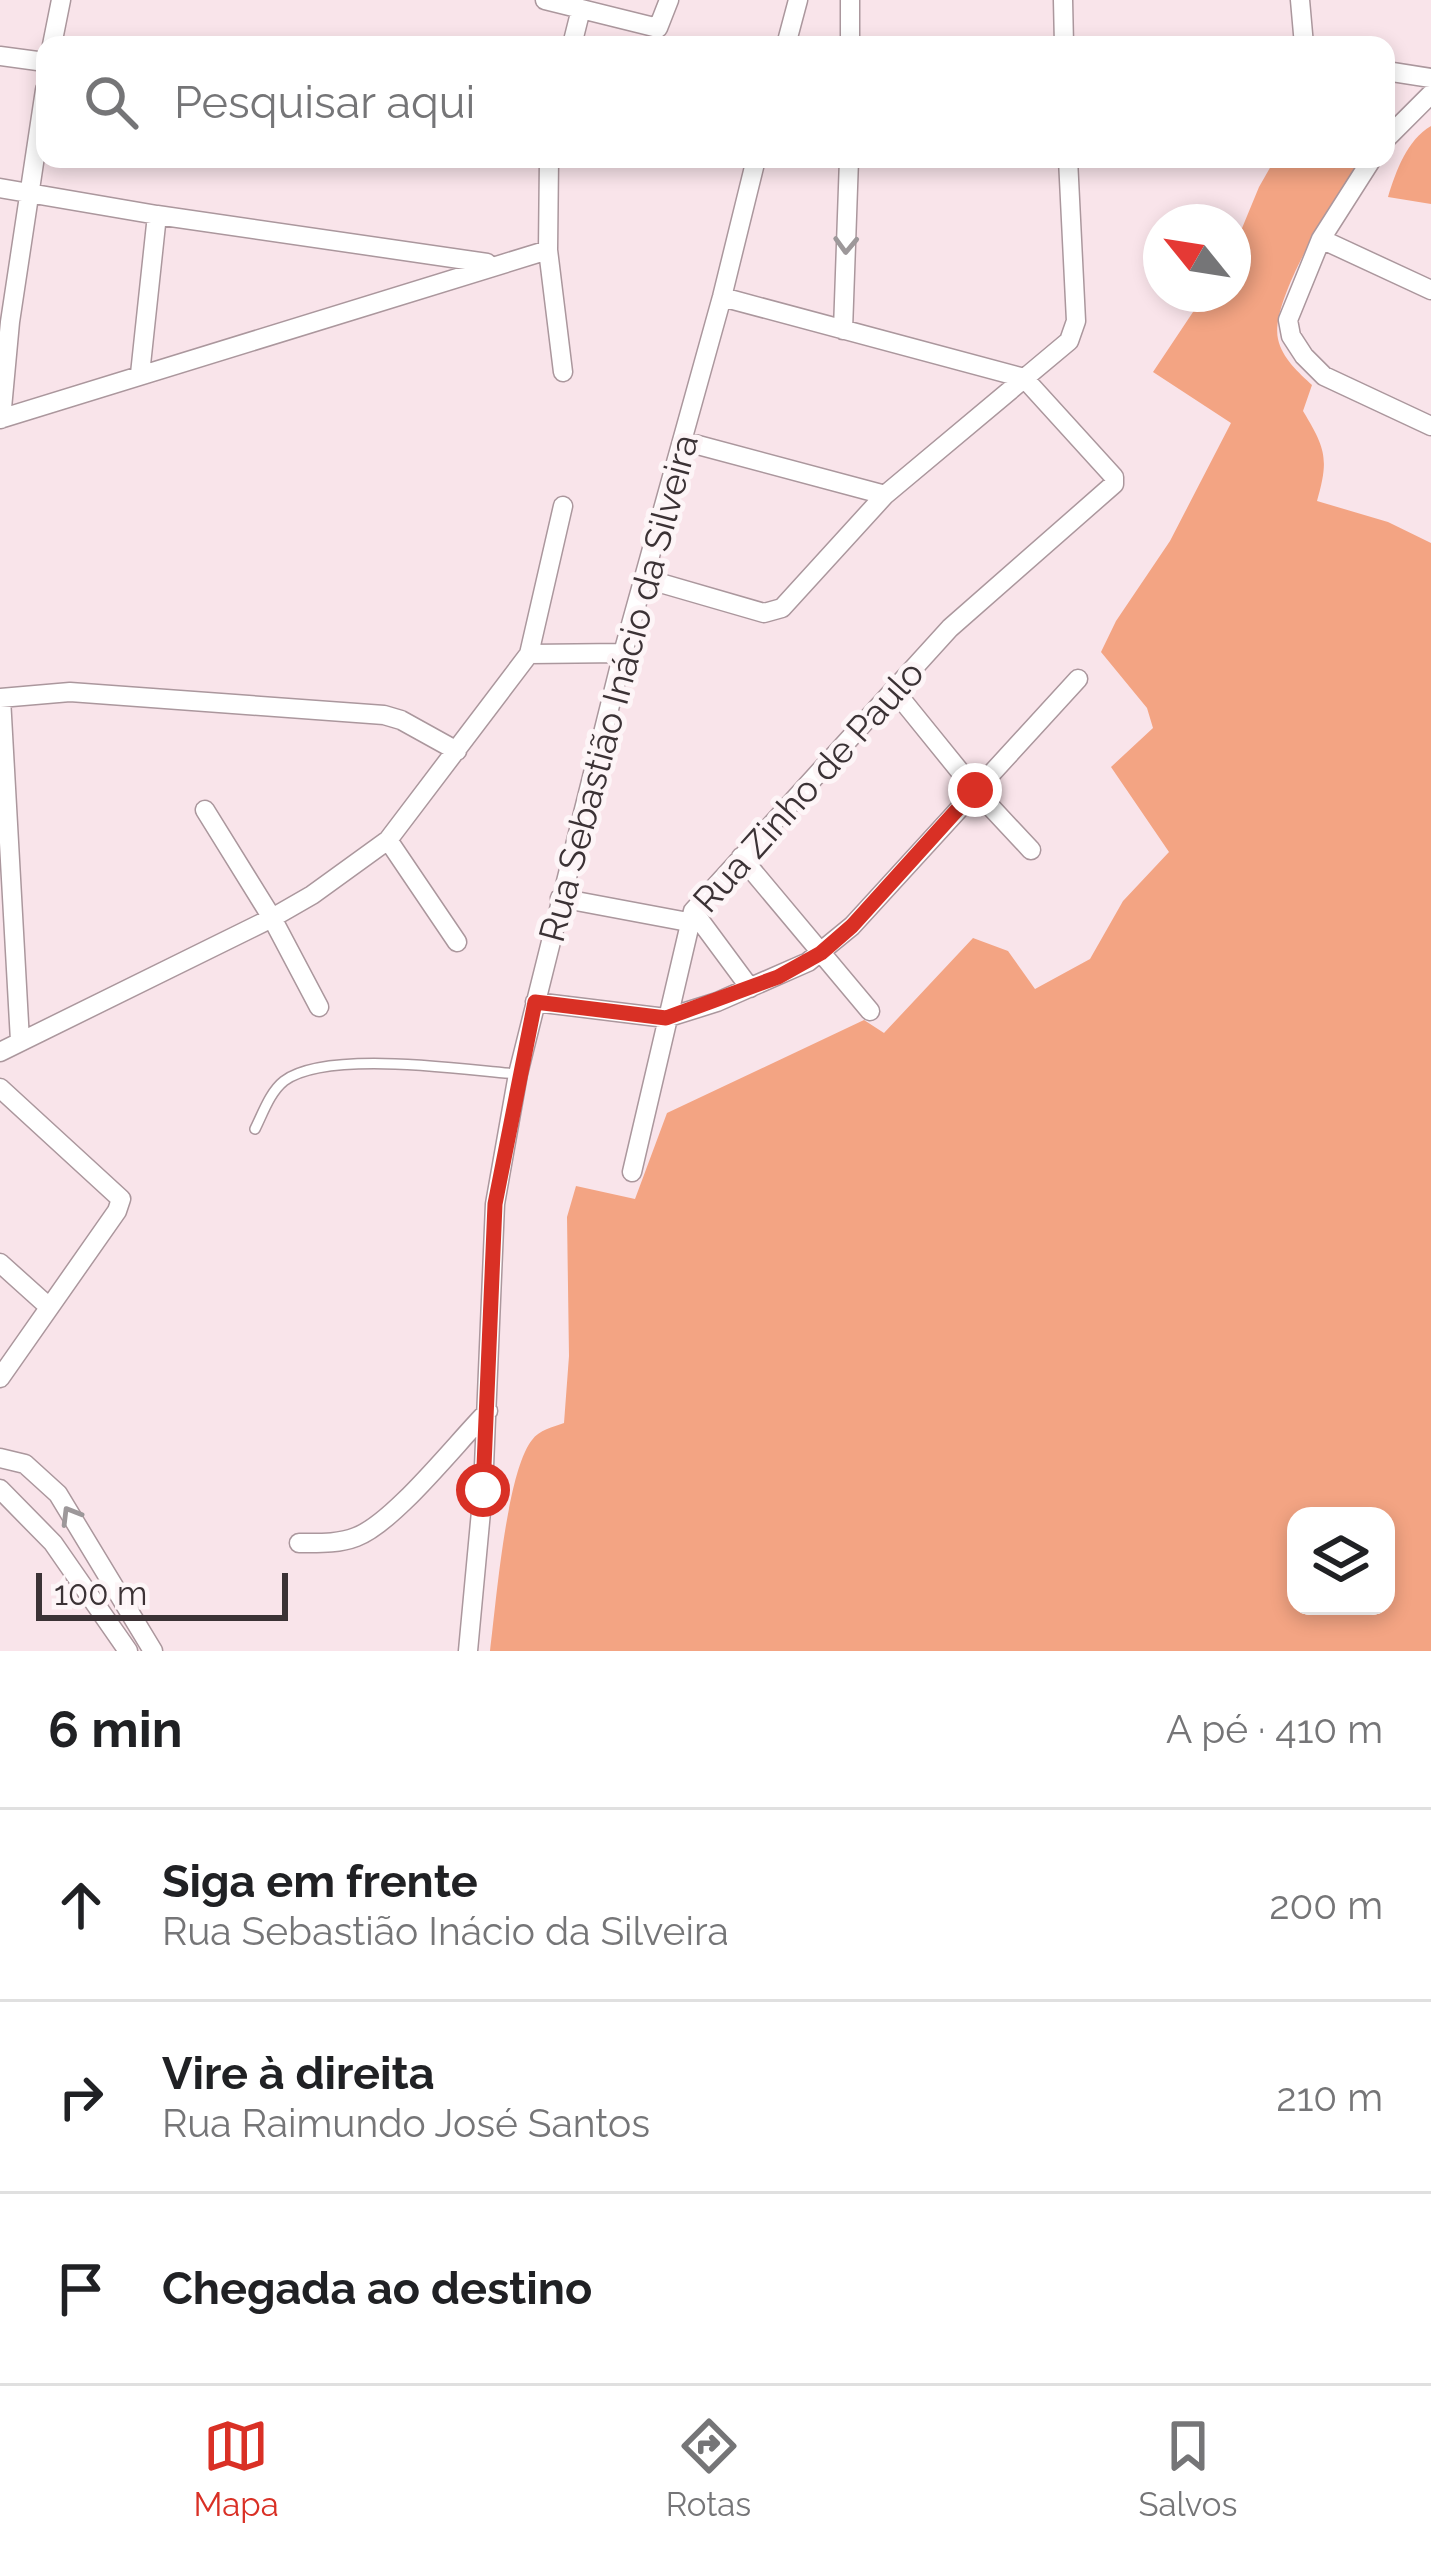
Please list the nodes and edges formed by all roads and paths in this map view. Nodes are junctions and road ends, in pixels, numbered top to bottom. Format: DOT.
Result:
graph roads {
  1 [pos="61,0"];
  2 [pos="545,0"];
  3 [pos="669,0"];
  4 [pos="798,0"];
  5 [pos="850,0"];
  6 [pos="1063,0"];
  7 [pos="1300,0"];
  8 [pos="581,9"];
  9 [pos="54,36"];
  10 [pos="574,36"];
  11 [pos="788,36"];
  12 [pos="850,36"];
  13 [pos="1064,36"];
  14 [pos="1303,36"];
  15 [pos="0,56"];
  16 [pos="36,61"];
  17 [pos="1395,72"];
  18 [pos="1431,78"];
  19 [pos="1431,94"];
  20 [pos="1395,131"];
  21 [pos="36,151"];
  22 [pos="549,168"];
  23 [pos="754,168"];
  24 [pos="849,168"];
  25 [pos="1069,168"];
  26 [pos="1366,168"];
  27 [pos="0,188"];
  28 [pos="30,192"];
  29 [pos="158,215"];
  30 [pos="1322,239"];
  31 [pos="548,250"];
  32 [pos="494,264"];
  33 [pos="1431,290"];
  34 [pos="722,297"];
  35 [pos="5,321"];
  36 [pos="843,330"];
  37 [pos="563,371"];
  38 [pos="140,374"];
  39 [pos="1024,378"];
  40 [pos="0,419"];
  41 [pos="1431,426"];
  42 [pos="683,441"];
  43 [pos="885,495"];
  44 [pos="563,506"];
  45 [pos="643,578"];
  46 [pos="623,652"];
  47 [pos="529,654"];
  48 [pos="1078,679"];
  49 [pos="894,690"];
  50 [pos="0,698"];
  51 [pos="457,751"];
  52 [pos="975,790"];
  53 [pos="205,810"];
  54 [pos="388,840"];
  55 [pos="1031,850"];
  56 [pos="741,857"];
  57 [pos="560,898"];
  58 [pos="691,916"];
  59 [pos="272,918"];
  60 [pos="457,942"];
  61 [pos="821,953"];
  62 [pos="750,988"];
  63 [pos="535,1002"];
  64 [pos="319,1007"];
  65 [pos="869,1011"];
  66 [pos="666,1018"];
  67 [pos="20,1041"];
  68 [pos="0,1052"];
  69 [pos="518,1074"];
  70 [pos="0,1088"];
  71 [pos="255,1129"];
  72 [pos="632,1172"];
  73 [pos="0,1263"];
  74 [pos="50,1307"];
  75 [pos="0,1378"];
  76 [pos="488,1411"];
  77 [pos="0,1458"];
  78 [pos="0,1490"];
  79 [pos="299,1543"];
  80 [pos="128,1651"];
  81 [pos="153,1651"];
  82 [pos="468,1651"];
  1 -- 9 [label="street"];
  2 -- 8 [label="street"];
  3 -- 8 [label="street"];
  4 -- 11 [label="street"];
  5 -- 12 [label="street"];
  6 -- 13 [label="street"];
  7 -- 14 [label="street"];
  8 -- 10 [label="street"];
  15 -- 16 [label="street"];
  17 -- 18 [label="street"];
  19 -- 20 [label="street"];
  21 -- 28 [label="street"];
  22 -- 31 [label="street"];
  23 -- 34 [label="street, Rua Sebastião Inácio da Silveira"];
  24 -- 36 [label="street, one-way"];
  25 -- 39 [label="street"];
  26 -- 30 [label="street"];
  27 -- 28 [label="street"];
  28 -- 29 [label="street"];
  28 -- 35 [label="street"];
  29 -- 32 [label="street"];
  29 -- 38 [label="street"];
  30 -- 33 [label="street"];
  30 -- 41 [label="street"];
  31 -- 32 [label="street"];
  31 -- 37 [label="street"];
  32 -- 38 [label="street"];
  34 -- 36 [label="street"];
  34 -- 42 [label="street, Rua Sebastião Inácio da Silveira"];
  35 -- 40 [label="street"];
  36 -- 39 [label="street"];
  38 -- 40 [label="street"];
  39 -- 43 [label="street"];
  39 -- 49 [label="street, Rua Zinho de Paulo"];
  42 -- 43 [label="street"];
  42 -- 45 [label="street, Rua Sebastião Inácio da Silveira"];
  43 -- 45 [label="street"];
  44 -- 47 [label="street"];
  45 -- 46 [label="street, Rua Sebastião Inácio da Silveira"];
  46 -- 47 [label="street"];
  46 -- 57 [label="street, Rua Sebastião Inácio da Silveira"];
  47 -- 51 [label="street"];
  48 -- 52 [label="street"];
  49 -- 52 [label="street"];
  49 -- 56 [label="street, Rua Zinho de Paulo"];
  50 -- 51 [label="street"];
  50 -- 67 [label="street"];
  51 -- 54 [label="street"];
  52 -- 55 [label="street"];
  52 -- 61 [label="street"];
  53 -- 59 [label="street"];
  54 -- 59 [label="street"];
  54 -- 60 [label="street"];
  56 -- 58 [label="street, Rua Zinho de Paulo"];
  56 -- 61 [label="street"];
  57 -- 58 [label="street"];
  57 -- 63 [label="street, Rua Sebastião Inácio da Silveira"];
  58 -- 62 [label="street"];
  58 -- 66 [label="street, Rua Zinho de Paulo"];
  59 -- 64 [label="street"];
  59 -- 67 [label="street"];
  61 -- 62 [label="street"];
  61 -- 65 [label="street"];
  62 -- 66 [label="street"];
  63 -- 66 [label="street"];
  63 -- 69 [label="street, Rua Sebastião Inácio da Silveira"];
  66 -- 72 [label="street, Rua Zinho de Paulo"];
  67 -- 68 [label="street"];
  69 -- 71 [label="lane"];
  69 -- 76 [label="street, Rua Sebastião Inácio da Silveira"];
  70 -- 74 [label="street"];
  73 -- 74 [label="street"];
  74 -- 75 [label="street"];
  76 -- 79 [label="street"];
  76 -- 82 [label="street, Rua Sebastião Inácio da Silveira"];
  81 -- 77 [label="street, one-way"];
  78 -- 80 [label="street"];
}
